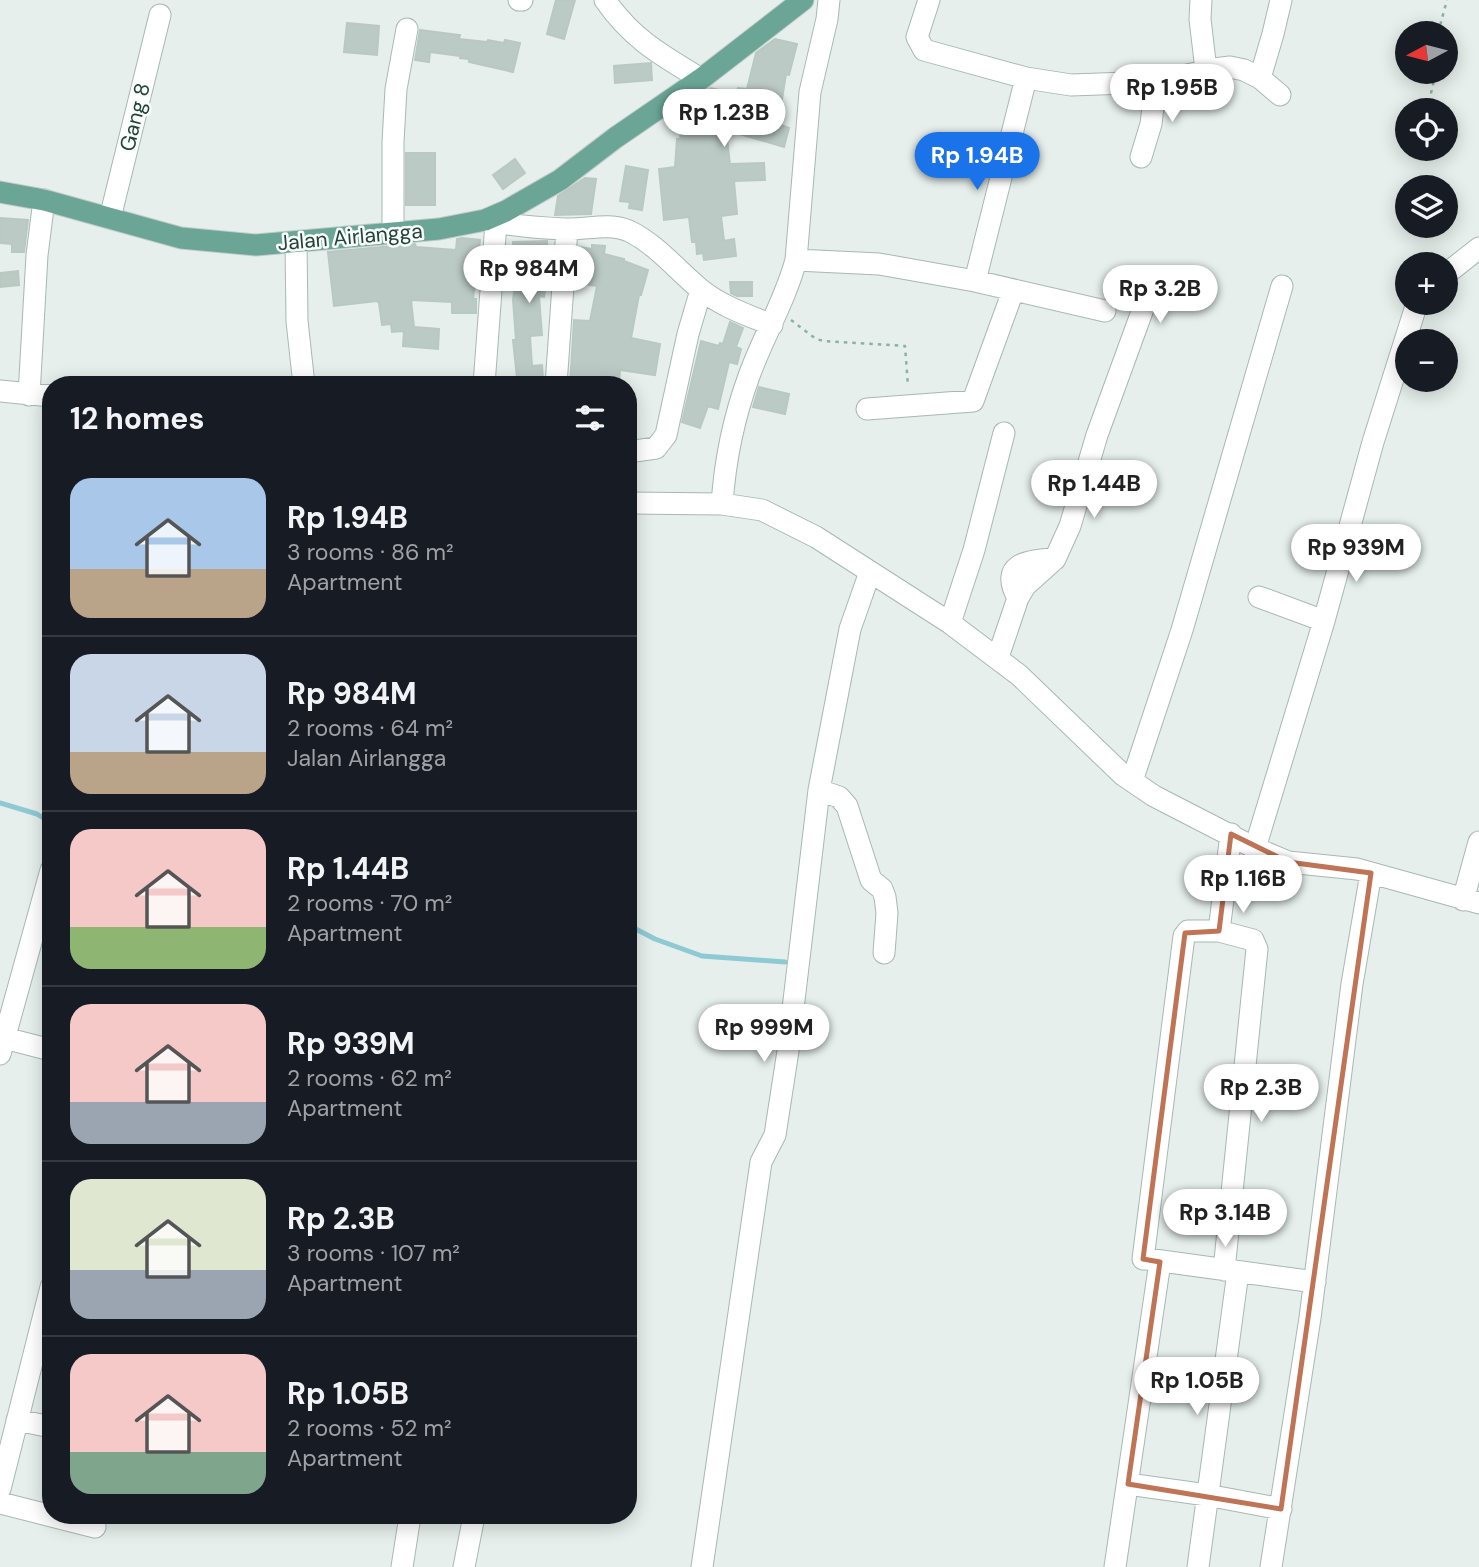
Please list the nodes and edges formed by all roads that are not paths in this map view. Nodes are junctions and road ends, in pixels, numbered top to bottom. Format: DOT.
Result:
graph roads {
  1 [pos="605,0"];
  2 [pos="803,0"];
  3 [pos="829,0"];
  4 [pos="929,0"];
  5 [pos="1200,0"];
  6 [pos="1281,0"];
  7 [pos="160,15"];
  8 [pos="407,29"];
  9 [pos="1206,70"];
  10 [pos="1026,78"];
  11 [pos="1260,78"];
  12 [pos="701,79"];
  13 [pos="1156,82"];
  14 [pos="1280,95"];
  15 [pos="1141,157"];
  16 [pos="0,192"];
  17 [pos="44,200"];
  18 [pos="110,218"];
  19 [pos="490,221"];
  20 [pos="567,229"];
  21 [pos="393,232"];
  22 [pos="296,242"];
  23 [pos="1479,248"];
  24 [pos="796,260"];
  25 [pos="1458,265"];
  26 [pos="975,281"];
  27 [pos="1282,286"];
  28 [pos="701,290"];
  29 [pos="1013,291"];
  30 [pos="1147,298"];
  31 [pos="1105,311"];
  32 [pos="1413,315"];
  33 [pos="774,318"];
  34 [pos="303,376"];
  35 [pos="484,376"];
  36 [pos="557,376"];
  37 [pos="0,391"];
  38 [pos="29,395"];
  39 [pos="42,396"];
  40 [pos="867,409"];
  41 [pos="1004,433"];
  42 [pos="637,451"];
  43 [pos="637,503"];
  44 [pos="722,504"];
  45 [pos="870,572"];
  46 [pos="1259,597"];
  47 [pos="1324,621"];
  48 [pos="950,623"];
  49 [pos="998,657"];
  50 [pos="1132,781"];
  51 [pos="819,790"];
  52 [pos="1231,834"];
  53 [pos="1479,842"];
  54 [pos="1255,848"];
  55 [pos="1371,873"];
  56 [pos="1471,901"];
  57 [pos="42,905"];
  58 [pos="1219,931"];
  59 [pos="884,953"];
  60 [pos="1,1043"];
  61 [pos="42,1049"];
  62 [pos="1145,1259"];
  63 [pos="1231,1271"];
  64 [pos="1315,1282"];
  65 [pos="42,1347"];
  66 [pos="17,1420"];
  67 [pos="42,1425"];
  68 [pos="1128,1484"];
  69 [pos="0,1489"];
  70 [pos="1207,1495"];
  71 [pos="0,1503"];
  72 [pos="1280,1509"];
  73 [pos="42,1514"];
  74 [pos="82,1524"];
  75 [pos="409,1524"];
  76 [pos="472,1524"];
  77 [pos="94,1527"];
  78 [pos="402,1567"];
  79 [pos="464,1567"];
  80 [pos="702,1567"];
  81 [pos="1115,1567"];
  82 [pos="1198,1567"];
  83 [pos="1271,1567"];
  1 -- 12 [label="street"];
  2 -- 12 [label="main road, Jalan Airlangga"];
  3 -- 24 [label="street"];
  4 -- 10 [label="street"];
  5 -- 9 [label="street"];
  6 -- 11 [label="street"];
  7 -- 18 [label="street, Gang 8"];
  8 -- 21 [label="street"];
  9 -- 11 [label="street"];
  9 -- 13 [label="street"];
  10 -- 13 [label="street"];
  10 -- 26 [label="street"];
  11 -- 14 [label="street"];
  12 -- 19 [label="main road, Jalan Airlangga"];
  13 -- 15 [label="street"];
  16 -- 17 [label="main road, Jalan Airlangga"];
  17 -- 18 [label="main road, Jalan Airlangga"];
  17 -- 38 [label="street"];
  18 -- 22 [label="main road, Jalan Airlangga"];
  19 -- 20 [label="street"];
  19 -- 21 [label="main road, Jalan Airlangga"];
  19 -- 35 [label="street"];
  20 -- 28 [label="street"];
  20 -- 36 [label="street"];
  21 -- 22 [label="main road, Jalan Airlangga"];
  22 -- 34 [label="street"];
  23 -- 25 [label="street"];
  24 -- 26 [label="street"];
  24 -- 33 [label="street"];
  26 -- 29 [label="street"];
  27 -- 50 [label="street"];
  28 -- 33 [label="street"];
  28 -- 42 [label="street"];
  29 -- 31 [label="street"];
  29 -- 40 [label="street"];
  30 -- 49 [label="street"];
  32 -- 47 [label="street"];
  33 -- 44 [label="street"];
  37 -- 38 [label="street"];
  38 -- 39 [label="street"];
  41 -- 48 [label="street"];
  43 -- 44 [label="street"];
  44 -- 45 [label="street"];
  45 -- 48 [label="street"];
  45 -- 51 [label="street"];
  46 -- 47 [label="street"];
  47 -- 54 [label="street"];
  48 -- 49 [label="street"];
  49 -- 50 [label="street"];
  50 -- 52 [label="street"];
  51 -- 59 [label="street"];
  51 -- 80 [label="street"];
  52 -- 54 [label="street"];
  52 -- 58 [label="street"];
  53 -- 56 [label="street"];
  54 -- 55 [label="street"];
  55 -- 56 [label="street"];
  55 -- 64 [label="street"];
  57 -- 60 [label="street"];
  58 -- 62 [label="street"];
  58 -- 63 [label="street"];
  60 -- 61 [label="street"];
  62 -- 63 [label="street"];
  62 -- 68 [label="street"];
  63 -- 64 [label="street"];
  63 -- 70 [label="street"];
  64 -- 72 [label="street"];
  65 -- 66 [label="street"];
  66 -- 67 [label="street"];
  66 -- 69 [label="street"];
  68 -- 70 [label="street"];
  68 -- 81 [label="street"];
  70 -- 72 [label="street"];
  70 -- 82 [label="street"];
  71 -- 73 [label="street"];
  72 -- 83 [label="street"];
  74 -- 77 [label="street"];
  75 -- 78 [label="street"];
  76 -- 79 [label="street"];
}
